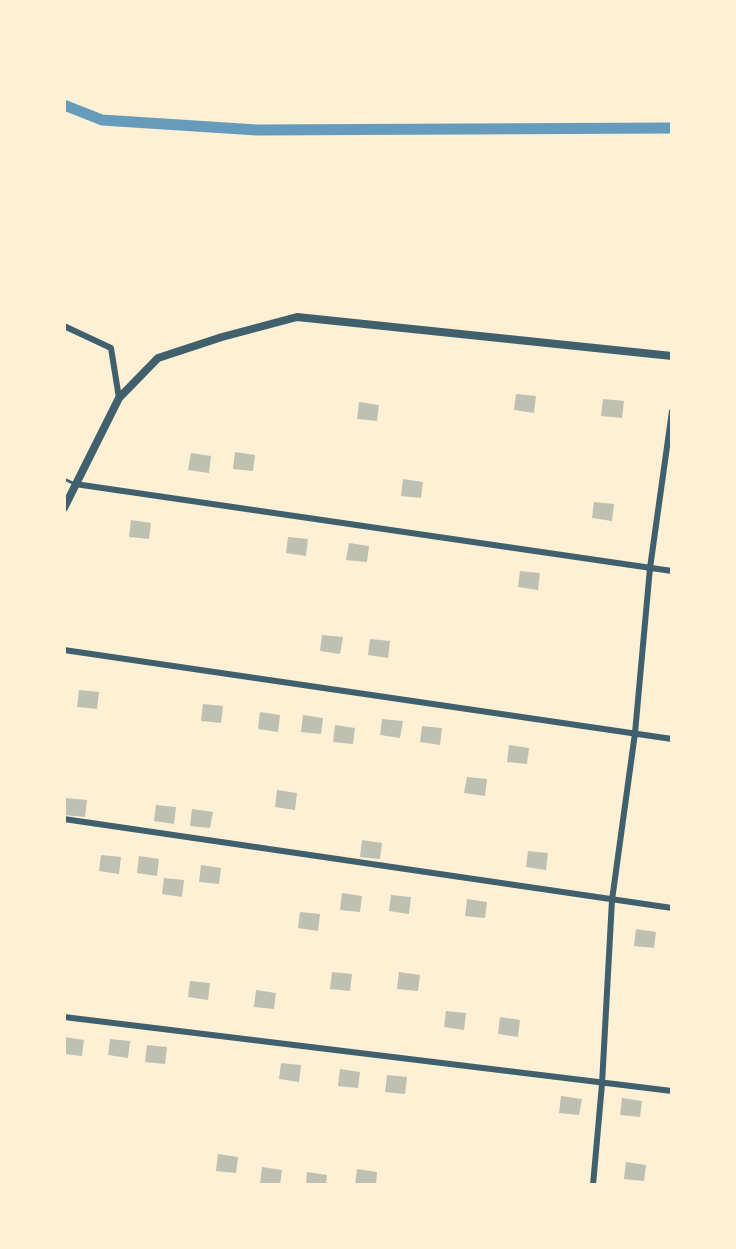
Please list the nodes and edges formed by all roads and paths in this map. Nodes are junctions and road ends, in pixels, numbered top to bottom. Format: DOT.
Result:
graph roads {
  1 [pos="64,326"];
  2 [pos="672,356"];
  3 [pos="119,398"];
  4 [pos="672,411"];
  5 [pos="64,479"];
  6 [pos="75,484"];
  7 [pos="64,508"];
  8 [pos="650,568"];
  9 [pos="672,571"];
  10 [pos="64,650"];
  11 [pos="635,733"];
  12 [pos="672,739"];
  13 [pos="64,819"];
  14 [pos="612,900"];
  15 [pos="672,908"];
  16 [pos="64,1017"];
  17 [pos="602,1084"];
  18 [pos="672,1091"];
  19 [pos="593,1185"];
  1 -- 3 [label="street"];
  2 -- 3 [label="street"];
  3 -- 6 [label="street"];
  4 -- 8 [label="street"];
  5 -- 6 [label="lane"];
  6 -- 7 [label="street"];
  6 -- 8 [label="street"];
  8 -- 9 [label="street"];
  8 -- 11 [label="street"];
  10 -- 11 [label="street"];
  11 -- 12 [label="street"];
  11 -- 14 [label="street"];
  13 -- 14 [label="street"];
  14 -- 15 [label="street"];
  14 -- 17 [label="street"];
  16 -- 17 [label="street"];
  17 -- 18 [label="street"];
  17 -- 19 [label="street"];
}
